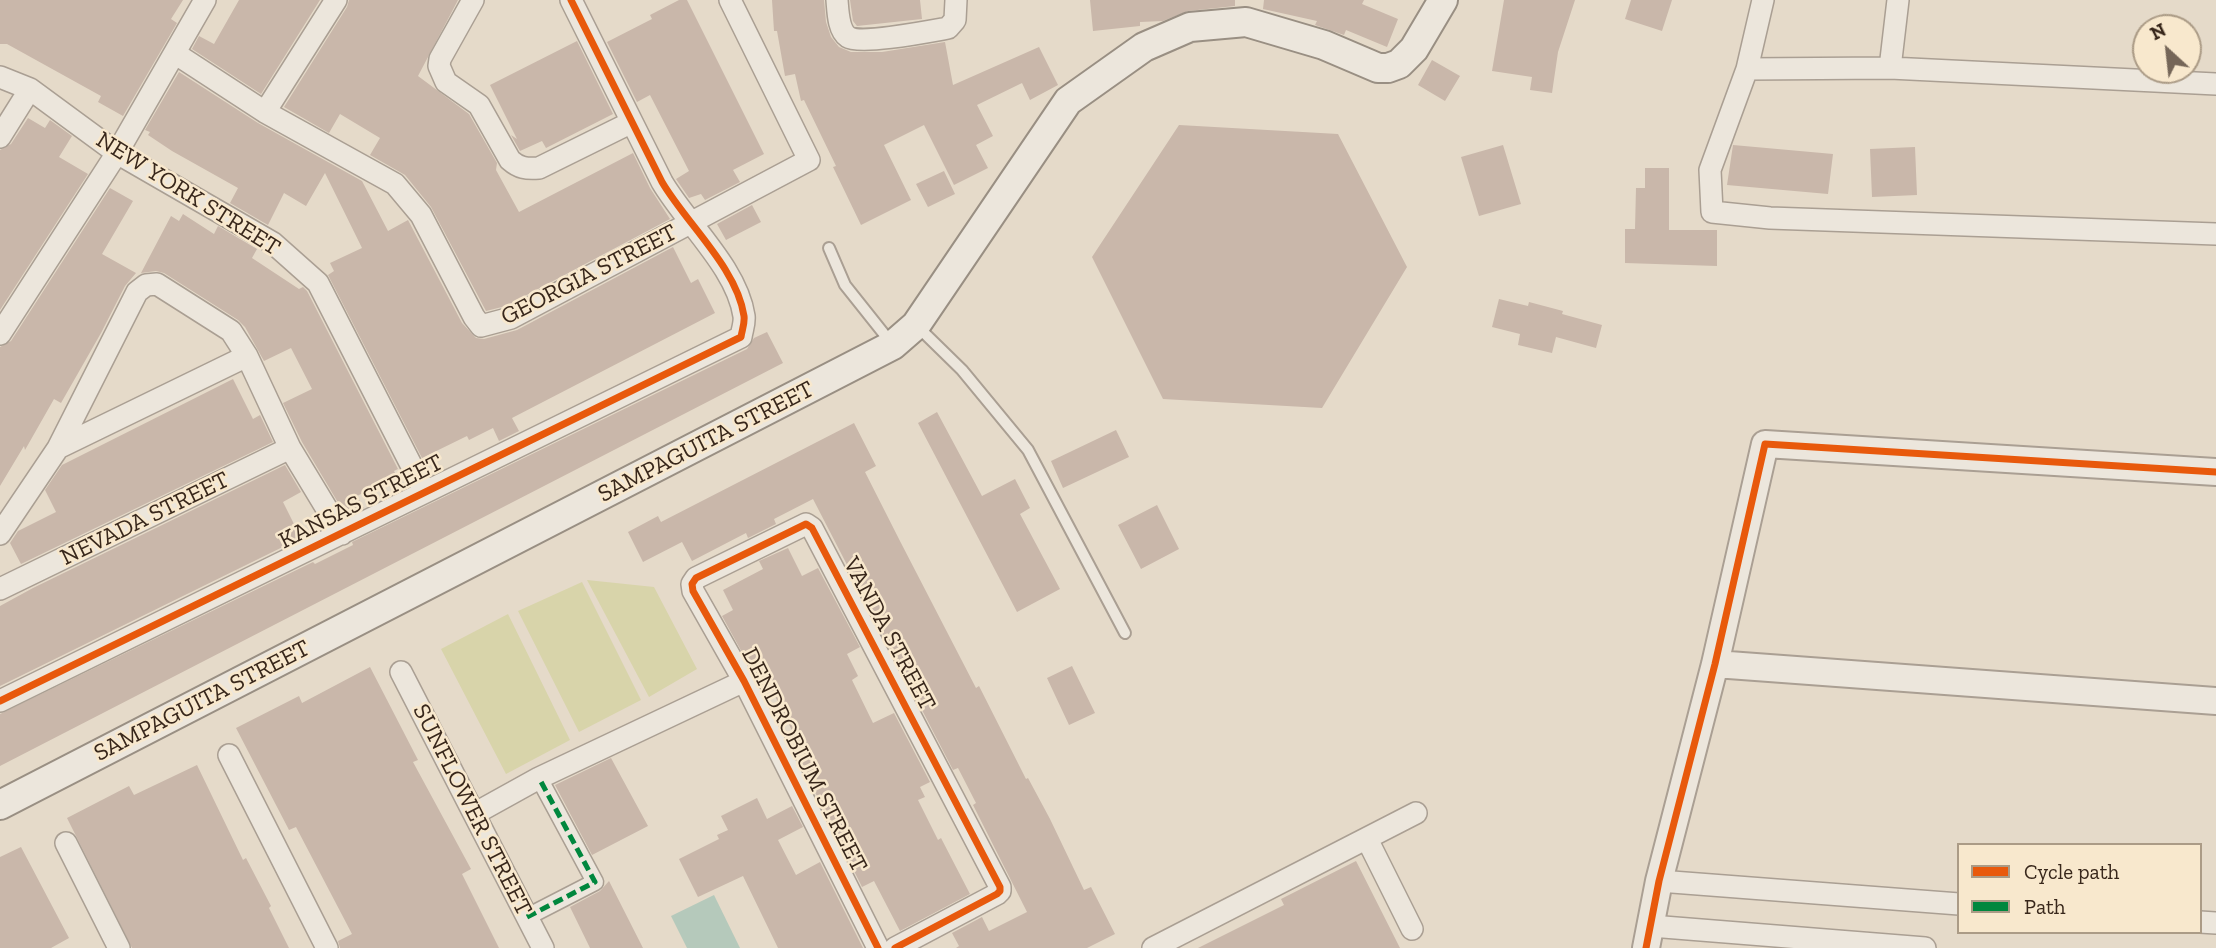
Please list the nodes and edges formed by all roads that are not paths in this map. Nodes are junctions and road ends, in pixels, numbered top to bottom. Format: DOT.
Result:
graph roads {
  1 [pos="205,0"];
  2 [pos="335,0"];
  3 [pos="473,0"];
  4 [pos="571,0"];
  5 [pos="730,0"];
  6 [pos="837,0"];
  7 [pos="956,0"];
  8 [pos="1443,0"];
  9 [pos="1763,0"];
  10 [pos="1898,0"];
  11 [pos="176,54"];
  12 [pos="1890,68"];
  13 [pos="1747,69"];
  14 [pos="0,77"];
  15 [pos="2216,84"];
  16 [pos="30,89"];
  17 [pos="265,112"];
  18 [pos="632,122"];
  19 [pos="0,137"];
  20 [pos="117,153"];
  21 [pos="692,223"];
  22 [pos="2216,234"];
  23 [pos="829,248"];
  24 [pos="916,325"];
  25 [pos="0,334"];
  26 [pos="893,345"];
  27 [pos="247,356"];
  28 [pos="58,448"];
  29 [pos="290,448"];
  30 [pos="2216,472"];
  31 [pos="424,490"];
  32 [pos="0,534"];
  33 [pos="342,534"];
  34 [pos="0,589"];
  35 [pos="693,591"];
  36 [pos="1125,633"];
  37 [pos="1715,664"];
  38 [pos="401,672"];
  39 [pos="744,681"];
  40 [pos="0,701"];
  41 [pos="2216,701"];
  42 [pos="229,755"];
  43 [pos="539,778"];
  44 [pos="0,805"];
  45 [pos="1416,813"];
  46 [pos="474,814"];
  47 [pos="1367,839"];
  48 [pos="66,843"];
  49 [pos="1658,881"];
  50 [pos="1957,904"];
  51 [pos="527,918"];
  52 [pos="1412,929"];
  53 [pos="1648,937"];
  54 [pos="1191,939"];
  55 [pos="119,948"];
  56 [pos="327,948"];
  57 [pos="543,948"];
  58 [pos="878,948"];
  59 [pos="895,948"];
  60 [pos="1153,948"];
  61 [pos="1925,948"];
  1 -- 11 [label="street"];
  2 -- 17 [label="street"];
  3 -- 18 [label="street"];
  4 -- 18 [label="street"];
  5 -- 21 [label="street, GEORGIA STREET"];
  6 -- 7 [label="street"];
  8 -- 24 [label="main road, SAMPAGUITA STREET"];
  9 -- 13 [label="street"];
  10 -- 12 [label="street"];
  11 -- 17 [label="street, GEORGIA STREET"];
  11 -- 20 [label="street"];
  12 -- 13 [label="street"];
  12 -- 15 [label="street"];
  13 -- 22 [label="street"];
  14 -- 16 [label="street, NEW YORK STREET"];
  16 -- 19 [label="street"];
  16 -- 20 [label="street, NEW YORK STREET"];
  17 -- 21 [label="street, GEORGIA STREET"];
  18 -- 21 [label="street"];
  20 -- 25 [label="street"];
  20 -- 31 [label="street, NEW YORK STREET"];
  21 -- 31 [label="street, KANSAS STREET"];
  23 -- 26 [label="lane"];
  24 -- 26 [label="main road, SAMPAGUITA STREET"];
  24 -- 36 [label="lane"];
  26 -- 44 [label="main road, SAMPAGUITA STREET"];
  27 -- 28 [label="street"];
  27 -- 28 [label="street, KANSAS STREET"];
  27 -- 29 [label="street, KANSAS STREET"];
  28 -- 32 [label="street, KANSAS STREET"];
  29 -- 33 [label="street, KANSAS STREET"];
  29 -- 34 [label="street, NEVADA STREET"];
  30 -- 37 [label="street"];
  31 -- 33 [label="street, KANSAS STREET"];
  33 -- 40 [label="street, KANSAS STREET"];
  35 -- 39 [label="street, DENDROBIUM STREET"];
  35 -- 59 [label="street, VANDA STREET"];
  37 -- 41 [label="street"];
  37 -- 49 [label="street"];
  38 -- 46 [label="street, SUNFLOWER STREET"];
  39 -- 43 [label="street"];
  39 -- 58 [label="street, DENDROBIUM STREET"];
  42 -- 56 [label="street"];
  43 -- 46 [label="street"];
  43 -- 51 [label="street"];
  45 -- 47 [label="street"];
  46 -- 51 [label="street, SUNFLOWER STREET"];
  47 -- 52 [label="street"];
  47 -- 54 [label="street"];
  48 -- 55 [label="street"];
  49 -- 50 [label="street"];
  49 -- 53 [label="street"];
  51 -- 57 [label="street, SUNFLOWER STREET"];
  53 -- 61 [label="street"];
  54 -- 60 [label="street"];
}
